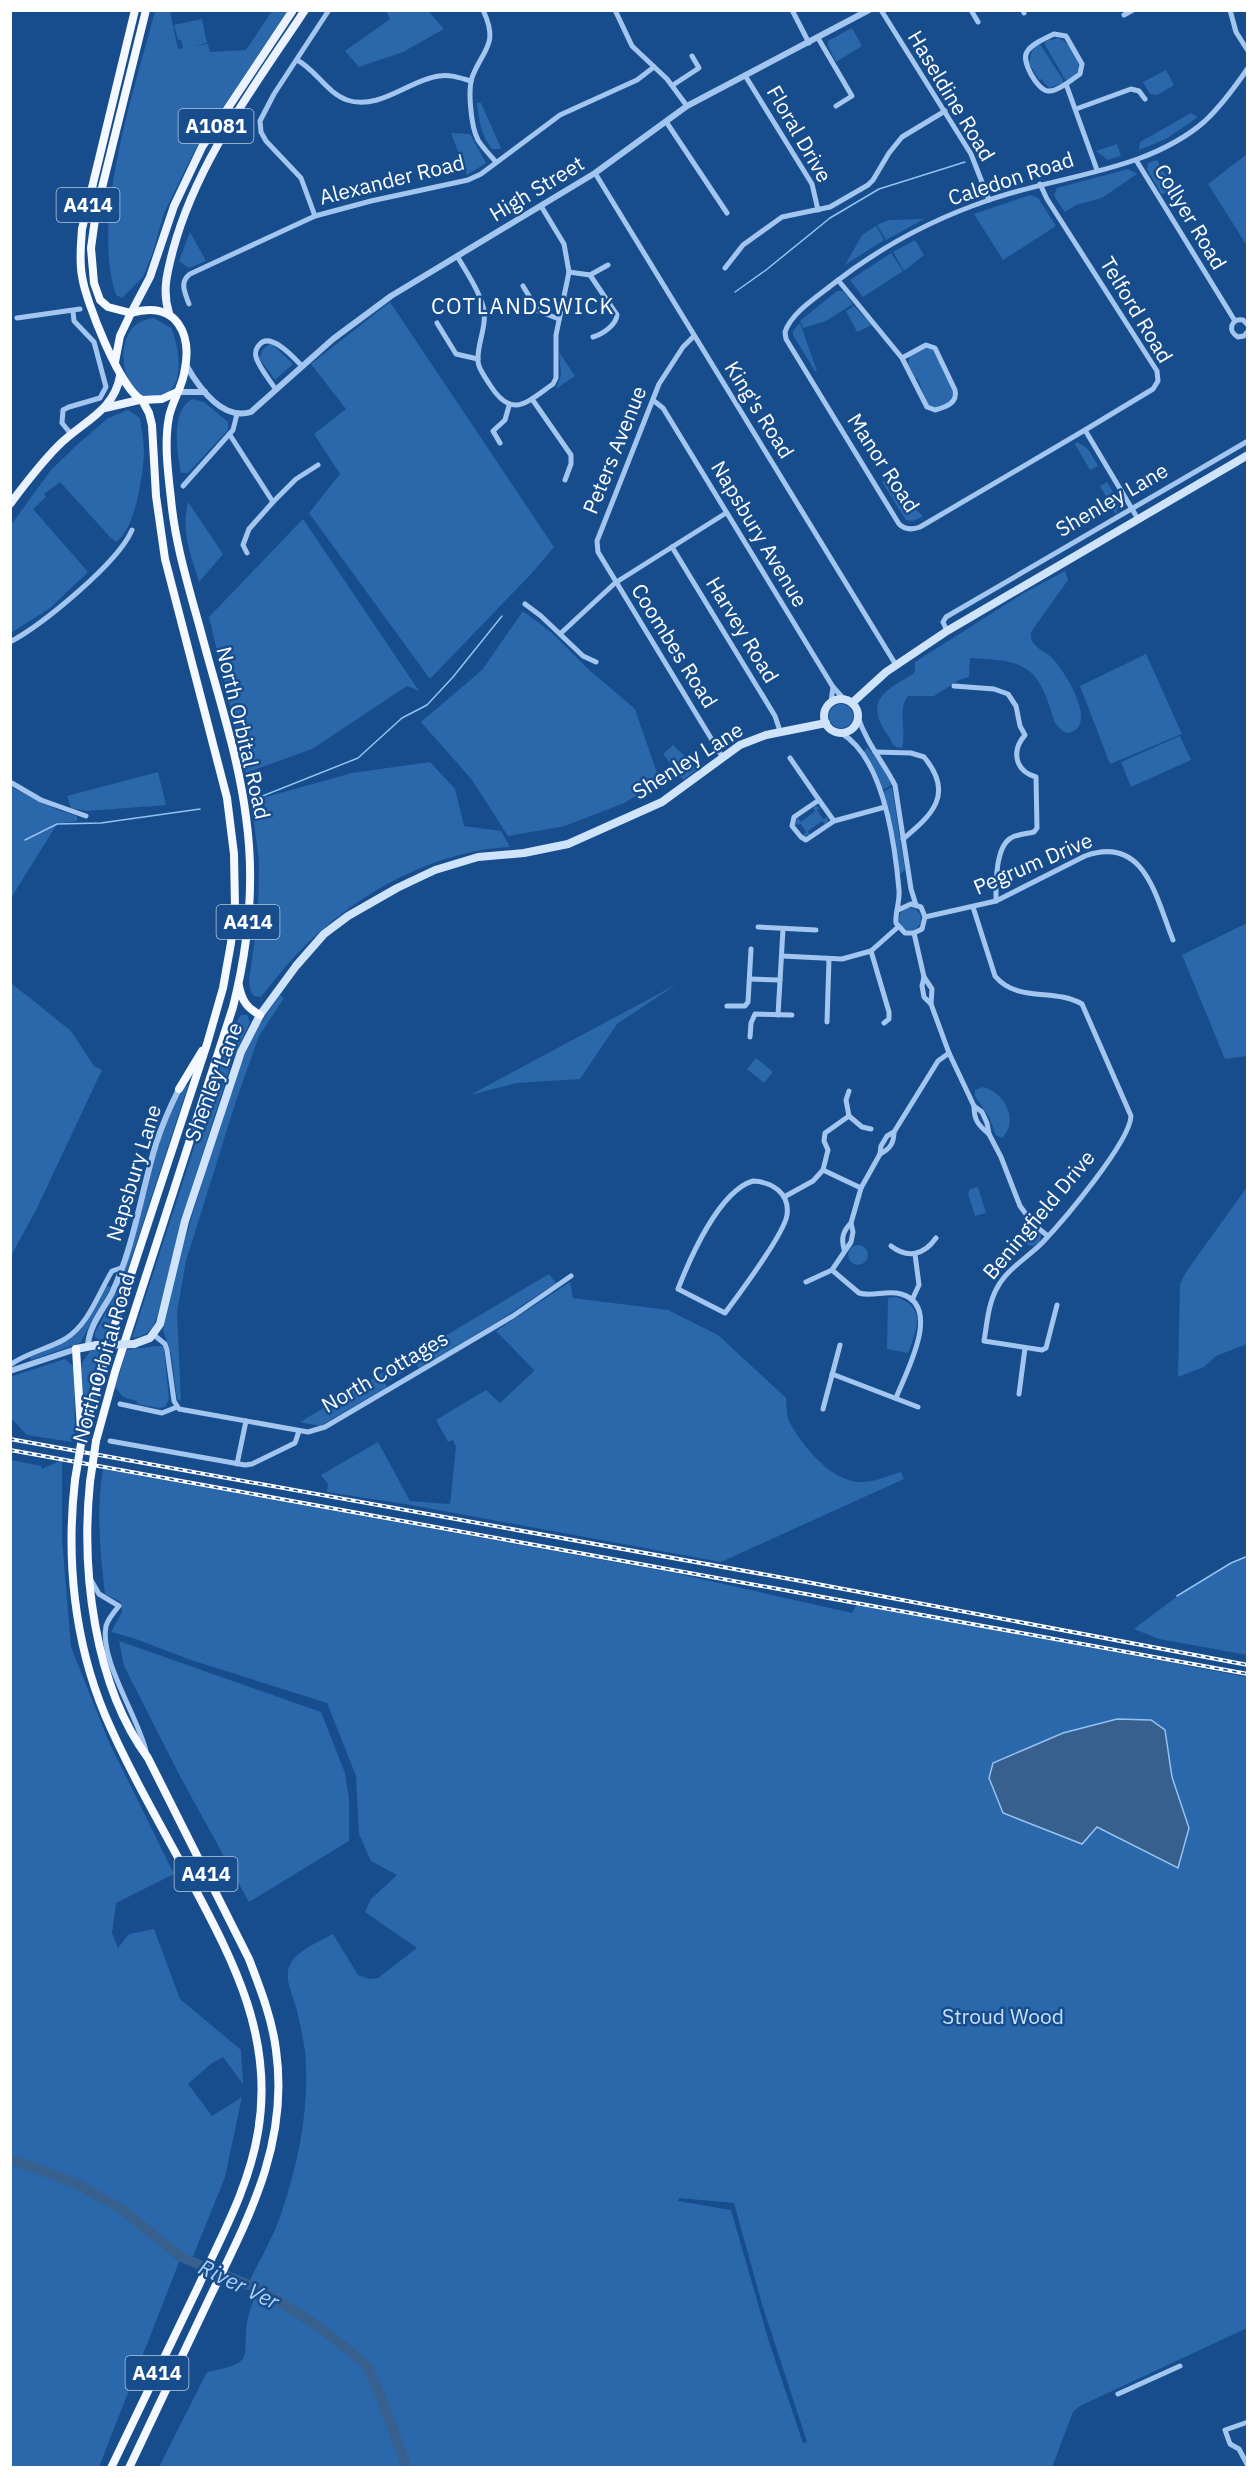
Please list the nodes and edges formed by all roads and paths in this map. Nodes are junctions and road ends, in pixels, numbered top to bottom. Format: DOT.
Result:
graph roads {
  1 [pos="135,10"];
  2 [pos="146,10"];
  3 [pos="292,10"];
  4 [pos="305,10"];
  5 [pos="329,10"];
  6 [pos="483,10"];
  7 [pos="615,10"];
  8 [pos="792,10"];
  9 [pos="869,10"];
  10 [pos="881,10"];
  11 [pos="971,10"];
  12 [pos="1133,10"];
  13 [pos="1230,10"];
  14 [pos="1124,15"];
  15 [pos="978,22"];
  16 [pos="819,38"];
  17 [pos="809,43"];
  18 [pos="1248,51"];
  19 [pos="692,56"];
  20 [pos="297,60"];
  21 [pos="654,68"];
  22 [pos="1248,68"];
  23 [pos="746,77"];
  24 [pos="471,81"];
  25 [pos="1066,84"];
  26 [pos="673,85"];
  27 [pos="1145,99"];
  28 [pos="836,105"];
  29 [pos="687,106"];
  30 [pos="1076,109"];
  31 [pos="945,111"];
  32 [pos="667,123"];
  33 [pos="1136,160"];
  34 [pos="496,162"];
  35 [pos="1097,170"];
  36 [pos="595,173"];
  37 [pos="1040,184"];
  38 [pos="989,200"];
  39 [pos="541,206"];
  40 [pos="818,210"];
  41 [pos="727,213"];
  42 [pos="315,216"];
  43 [pos="457,256"];
  44 [pos="608,265"];
  45 [pos="725,268"];
  46 [pos="569,272"];
  47 [pos="591,275"];
  48 [pos="838,280"];
  49 [pos="523,286"];
  50 [pos="189,304"];
  51 [pos="80,309"];
  52 [pos="73,311"];
  53 [pos="131,313"];
  54 [pos="169,313"];
  55 [pos="17,318"];
  56 [pos="559,319"];
  57 [pos="1235,321"];
  58 [pos="437,323"];
  59 [pos="1248,325"];
  60 [pos="1248,331"];
  61 [pos="785,332"];
  62 [pos="694,336"];
  63 [pos="593,337"];
  64 [pos="902,358"];
  65 [pos="478,359"];
  66 [pos="115,362"];
  67 [pos="186,365"];
  68 [pos="302,366"];
  69 [pos="120,376"];
  70 [pos="276,390"];
  71 [pos="177,392"];
  72 [pos="205,392"];
  73 [pos="532,399"];
  74 [pos="140,400"];
  75 [pos="654,401"];
  76 [pos="509,406"];
  77 [pos="105,408"];
  78 [pos="237,414"];
  79 [pos="1085,430"];
  80 [pos="71,434"];
  81 [pos="230,435"];
  82 [pos="1248,441"];
  83 [pos="500,443"];
  84 [pos="1248,455"];
  85 [pos="318,465"];
  86 [pos="565,480"];
  87 [pos="183,486"];
  88 [pos="273,502"];
  89 [pos="10,504"];
  90 [pos="1132,510"];
  91 [pos="726,513"];
  92 [pos="1138,519"];
  93 [pos="132,530"];
  94 [pos="672,547"];
  95 [pos="247,553"];
  96 [pos="615,583"];
  97 [pos="525,604"];
  98 [pos="947,631"];
  99 [pos="560,634"];
  100 [pos="10,642"];
  101 [pos="596,662"];
  102 [pos="896,665"];
  103 [pos="954,686"];
  104 [pos="833,687"];
  105 [pos="848,701"];
  106 [pos="831,702"];
  107 [pos="858,717"];
  108 [pos="825,723"];
  109 [pos="780,731"];
  110 [pos="841,733"];
  111 [pos="875,752"];
  112 [pos="723,758"];
  113 [pos="790,758"];
  114 [pos="10,782"];
  115 [pos="819,800"];
  116 [pos="885,807"];
  117 [pos="86,816"];
  118 [pos="834,820"];
  119 [pos="903,839"];
  120 [pos="996,901"];
  121 [pos="916,905"];
  122 [pos="973,907"];
  123 [pos="898,910"];
  124 [pos="925,917"];
  125 [pos="758,927"];
  126 [pos="898,927"];
  127 [pos="783,929"];
  128 [pos="816,930"];
  129 [pos="914,933"];
  130 [pos="1173,940"];
  131 [pos="751,948"];
  132 [pos="871,951"];
  133 [pos="782,956"];
  134 [pos="829,959"];
  135 [pos="750,979"];
  136 [pos="780,980"];
  137 [pos="239,982"];
  138 [pos="727,1005"];
  139 [pos="250,1010"];
  140 [pos="260,1015"];
  141 [pos="778,1015"];
  142 [pos="792,1016"];
  143 [pos="827,1022"];
  144 [pos="884,1023"];
  145 [pos="226,1029"];
  146 [pos="750,1037"];
  147 [pos="207,1044"];
  148 [pos="949,1053"];
  149 [pos="179,1089"];
  150 [pos="849,1091"];
  151 [pos="849,1116"];
  152 [pos="871,1129"];
  153 [pos="823,1170"];
  154 [pos="861,1188"];
  155 [pos="784,1197"];
  156 [pos="1048,1236"];
  157 [pos="936,1238"];
  158 [pos="891,1246"];
  159 [pos="915,1254"];
  160 [pos="121,1268"];
  161 [pos="832,1270"];
  162 [pos="571,1276"];
  163 [pos="806,1282"];
  164 [pos="912,1299"];
  165 [pos="1057,1305"];
  166 [pos="154,1335"];
  167 [pos="840,1345"];
  168 [pos="88,1347"];
  169 [pos="1025,1347"];
  170 [pos="76,1349"];
  171 [pos="10,1365"];
  172 [pos="11,1371"];
  173 [pos="832,1374"];
  174 [pos="1018,1394"];
  175 [pos="896,1398"];
  176 [pos="120,1404"];
  177 [pos="177,1407"];
  178 [pos="918,1407"];
  179 [pos="822,1409"];
  180 [pos="246,1421"];
  181 [pos="299,1431"];
  182 [pos="82,1438"];
  183 [pos="110,1441"];
  184 [pos="237,1464"];
  185 [pos="90,1578"];
  186 [pos="148,1758"];
  187 [pos="1180,2366"];
  188 [pos="1118,2394"];
  189 [pos="1248,2422"];
  190 [pos="1247,2461"];
  191 [pos="111,2468"];
  192 [pos="129,2468"];
  1 -- 66 [label="highway, A414"];
  2 -- 53 [label="highway, A414"];
  3 -- 53 [label="main road, A1081"];
  4 -- 54 [label="main road, A1081"];
  5 -- 20 [label="street"];
  6 -- 24 [label="street"];
  7 -- 21 [label="street"];
  8 -- 17 [label="street"];
  9 -- 16 [label="street, High Street"];
  10 -- 31 [label="street, Haseldine Road"];
  11 -- 15 [label="street"];
  12 -- 14 [label="street"];
  13 -- 18 [label="street"];
  16 -- 17 [label="street, High Street"];
  16 -- 28 [label="street"];
  17 -- 23 [label="street, High Street"];
  19 -- 26 [label="street"];
  20 -- 24 [label="street"];
  20 -- 42 [label="street"];
  21 -- 26 [label="street"];
  21 -- 34 [label="street, Alexander Road"];
  22 -- 33 [label="street, Caledon Road"];
  23 -- 29 [label="street, High Street"];
  23 -- 40 [label="street, Floral Drive"];
  24 -- 34 [label="street"];
  25 -- 25 [label="street"];
  25 -- 30 [label="street"];
  26 -- 29 [label="street"];
  27 -- 30 [label="street"];
  29 -- 32 [label="street, High Street"];
  30 -- 35 [label="street"];
  31 -- 38 [label="street, Haseldine Road"];
  31 -- 40 [label="street"];
  32 -- 36 [label="street, High Street"];
  32 -- 41 [label="street"];
  33 -- 35 [label="street, Caledon Road"];
  33 -- 57 [label="street, Collyer Road"];
  34 -- 42 [label="street, Alexander Road"];
  35 -- 37 [label="street, Caledon Road"];
  36 -- 39 [label="street, High Street"];
  36 -- 62 [label="street, King's Road"];
  37 -- 38 [label="street, Caledon Road"];
  37 -- 79 [label="street, Telford Road"];
  38 -- 48 [label="street, Caledon Road"];
  39 -- 43 [label="street, High Street"];
  39 -- 46 [label="street"];
  40 -- 45 [label="street"];
  42 -- 50 [label="street, Alexander Road"];
  43 -- 65 [label="street"];
  43 -- 68 [label="street, High Street"];
  44 -- 47 [label="street"];
  46 -- 47 [label="street"];
  46 -- 56 [label="street"];
  47 -- 63 [label="street"];
  48 -- 61 [label="street, Caledon Road"];
  48 -- 64 [label="street"];
  49 -- 56 [label="street"];
  51 -- 52 [label="street"];
  52 -- 55 [label="street"];
  52 -- 80 [label="street"];
  53 -- 54 [label="highway"];
  53 -- 66 [label="highway"];
  54 -- 67 [label="highway"];
  56 -- 73 [label="street"];
  57 -- 59 [label="street"];
  57 -- 60 [label="street, Collyer Road"];
  58 -- 65 [label="street"];
  61 -- 79 [label="street, Manor Road"];
  62 -- 75 [label="street, Peters Avenue"];
  62 -- 102 [label="street, King's Road"];
  64 -- 64 [label="street"];
  65 -- 76 [label="street"];
  66 -- 69 [label="highway"];
  67 -- 71 [label="highway"];
  67 -- 72 [label="street"];
  68 -- 70 [label="street, High Street"];
  68 -- 70 [label="street"];
  69 -- 74 [label="highway"];
  69 -- 77 [label="main road"];
  70 -- 78 [label="street, High Street"];
  71 -- 72 [label="street"];
  71 -- 74 [label="highway"];
  71 -- 137 [label="highway, North Orbital Road / A414"];
  72 -- 78 [label="street"];
  73 -- 76 [label="street"];
  73 -- 86 [label="street"];
  74 -- 77 [label="main road"];
  74 -- 147 [label="highway, North Orbital Road / A414"];
  75 -- 91 [label="street, Napsbury Avenue"];
  75 -- 96 [label="street, Peters Avenue"];
  76 -- 83 [label="street"];
  77 -- 80 [label="main road"];
  78 -- 81 [label="street"];
  79 -- 90 [label="street"];
  80 -- 89 [label="main road"];
  81 -- 87 [label="street"];
  81 -- 88 [label="street"];
  82 -- 90 [label="street, Shenley Lane"];
  84 -- 92 [label="main road, Shenley Lane"];
  85 -- 88 [label="street"];
  88 -- 95 [label="street"];
  90 -- 92 [label="street"];
  90 -- 98 [label="street, Shenley Lane"];
  91 -- 94 [label="street"];
  91 -- 104 [label="street, Napsbury Avenue"];
  92 -- 98 [label="main road, Shenley Lane"];
  93 -- 100 [label="street"];
  94 -- 96 [label="street"];
  94 -- 109 [label="street, Harvey Road"];
  96 -- 99 [label="street"];
  96 -- 112 [label="street, Coombes Road"];
  97 -- 99 [label="street"];
  98 -- 102 [label="main road, Shenley Lane"];
  99 -- 101 [label="street"];
  102 -- 105 [label="main road, Shenley Lane"];
  103 -- 120 [label="street"];
  104 -- 105 [label="street, Napsbury Avenue"];
  104 -- 106 [label="street"];
  105 -- 106 [label="main road"];
  105 -- 107 [label="main road"];
  106 -- 108 [label="main road"];
  107 -- 110 [label="main road"];
  107 -- 111 [label="street"];
  108 -- 109 [label="main road, Shenley Lane"];
  108 -- 110 [label="main road"];
  109 -- 112 [label="main road, Shenley Lane"];
  110 -- 116 [label="street"];
  111 -- 119 [label="street"];
  111 -- 119 [label="street"];
  112 -- 140 [label="main road, Shenley Lane"];
  113 -- 115 [label="street"];
  114 -- 117 [label="street"];
  115 -- 118 [label="street"];
  115 -- 118 [label="street"];
  116 -- 118 [label="street"];
  116 -- 123 [label="street"];
  119 -- 121 [label="street"];
  120 -- 122 [label="street, Pegrum Drive"];
  120 -- 130 [label="street, Pegrum Drive"];
  121 -- 123 [label="street"];
  121 -- 124 [label="street"];
  122 -- 124 [label="street, Pegrum Drive"];
  122 -- 156 [label="street, Beningfield Drive"];
  123 -- 126 [label="street"];
  124 -- 129 [label="street"];
  125 -- 127 [label="street"];
  126 -- 129 [label="street"];
  126 -- 132 [label="street"];
  127 -- 128 [label="street"];
  127 -- 133 [label="street"];
  129 -- 148 [label="street"];
  131 -- 135 [label="street"];
  132 -- 134 [label="street"];
  132 -- 144 [label="street"];
  133 -- 134 [label="street"];
  133 -- 136 [label="street"];
  134 -- 143 [label="street"];
  135 -- 136 [label="street"];
  135 -- 138 [label="street"];
  136 -- 141 [label="street"];
  137 -- 139 [label="highway"];
  137 -- 145 [label="highway, North Orbital Road / A414"];
  139 -- 140 [label="highway"];
  139 -- 145 [label="highway"];
  140 -- 166 [label="main road, Shenley Lane"];
  141 -- 142 [label="street"];
  141 -- 146 [label="street"];
  145 -- 185 [label="highway, North Orbital Road / A414, bridge"];
  147 -- 149 [label="highway"];
  147 -- 182 [label="highway, North Orbital Road / A414"];
  148 -- 154 [label="street"];
  148 -- 156 [label="street"];
  149 -- 160 [label="street, Napsbury Lane"];
  150 -- 151 [label="street"];
  151 -- 152 [label="street"];
  151 -- 153 [label="street"];
  153 -- 154 [label="street"];
  153 -- 155 [label="street"];
  154 -- 161 [label="street"];
  155 -- 155 [label="street"];
  156 -- 169 [label="street, Beningfield Drive"];
  157 -- 159 [label="street"];
  158 -- 159 [label="street"];
  159 -- 164 [label="street"];
  160 -- 168 [label="street, Napsbury Lane"];
  160 -- 171 [label="street, Napsbury Lane"];
  161 -- 163 [label="street"];
  161 -- 164 [label="street"];
  162 -- 181 [label="street, North Cottages"];
  164 -- 175 [label="street"];
  165 -- 169 [label="street, Beningfield Drive"];
  166 -- 168 [label="main road, bridge"];
  166 -- 177 [label="street"];
  167 -- 173 [label="street"];
  168 -- 170 [label="main road"];
  169 -- 174 [label="street"];
  170 -- 172 [label="street"];
  170 -- 182 [label="highway"];
  173 -- 175 [label="street"];
  173 -- 179 [label="street"];
  175 -- 178 [label="street"];
  176 -- 177 [label="street, North Cottages"];
  177 -- 180 [label="street, North Cottages"];
  180 -- 181 [label="street, North Cottages"];
  180 -- 184 [label="street"];
  181 -- 184 [label="street"];
  182 -- 191 [label="highway, North Orbital Road / A414, bridge"];
  183 -- 184 [label="street"];
  185 -- 186 [label="highway, North Orbital Road / A414"];
  185 -- 186 [label="street"];
  186 -- 192 [label="highway, North Orbital Road / A414"];
  187 -- 188 [label="street"];
  189 -- 190 [label="street"];
}
